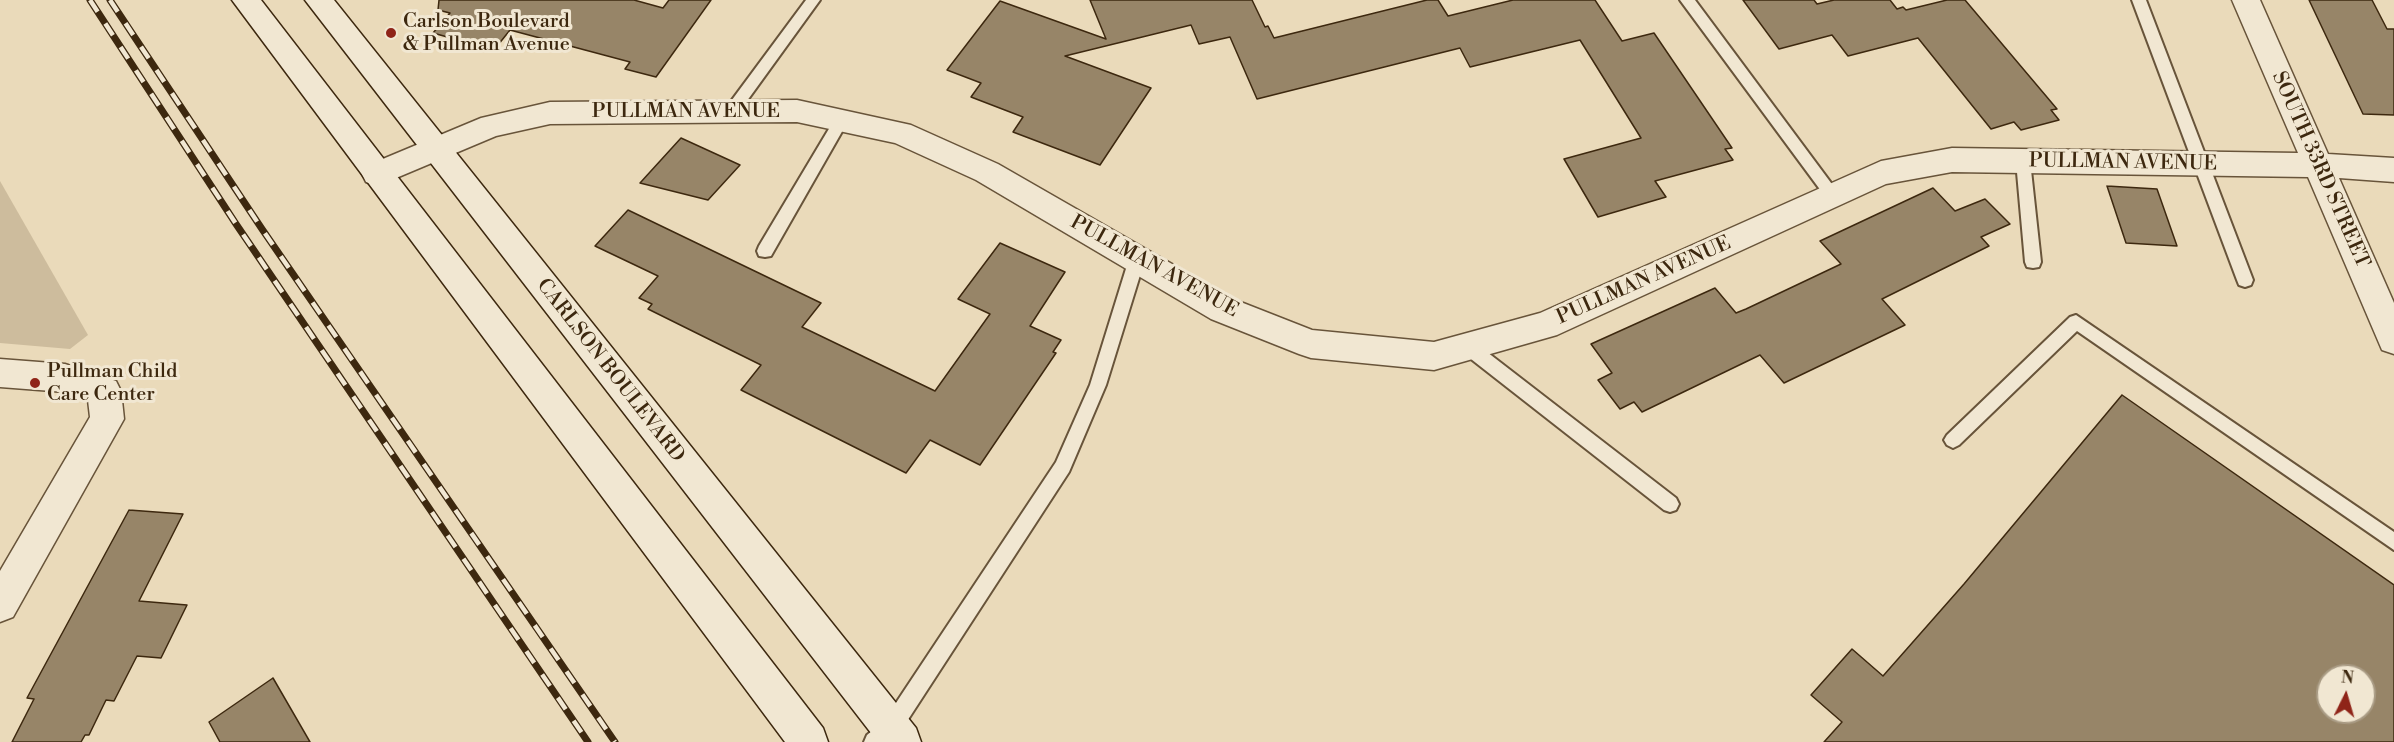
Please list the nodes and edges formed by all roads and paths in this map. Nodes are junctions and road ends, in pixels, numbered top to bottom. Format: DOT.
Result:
graph roads {
  1 [pos="246,0"];
  2 [pos="319,0"];
  3 [pos="813,0"];
  4 [pos="1687,0"];
  5 [pos="2139,0"];
  6 [pos="2246,0"];
  7 [pos="731,112"];
  8 [pos="841,121"];
  9 [pos="436,151"];
  10 [pos="2022,161"];
  11 [pos="2201,164"];
  12 [pos="2318,165"];
  13 [pos="2394,170"];
  14 [pos="377,174"];
  15 [pos="1832,195"];
  16 [pos="765,251"];
  17 [pos="1137,259"];
  18 [pos="2033,262"];
  19 [pos="2245,280"];
  20 [pos="2394,340"];
  21 [pos="1468,347"];
  22 [pos="0,373"];
  23 [pos="1953,440"];
  24 [pos="1670,504"];
  25 [pos="2394,543"];
  26 [pos="0,605"];
  27 [pos="889,737"];
  28 [pos="809,742"];
  1 -- 14 [label="street"];
  2 -- 9 [label="street, CARLSON BOULEVARD"];
  3 -- 7 [label="lane"];
  4 -- 15 [label="lane"];
  5 -- 11 [label="lane"];
  6 -- 12 [label="street, SOUTH 33RD STREET"];
  7 -- 8 [label="street, PULLMAN AVENUE"];
  7 -- 9 [label="street, PULLMAN AVENUE"];
  8 -- 16 [label="lane"];
  8 -- 17 [label="street, PULLMAN AVENUE"];
  9 -- 14 [label="street, PULLMAN AVENUE"];
  9 -- 27 [label="street, CARLSON BOULEVARD"];
  10 -- 11 [label="street, PULLMAN AVENUE"];
  10 -- 15 [label="street, PULLMAN AVENUE"];
  10 -- 18 [label="lane"];
  11 -- 12 [label="street, PULLMAN AVENUE"];
  11 -- 19 [label="lane"];
  12 -- 13 [label="street, PULLMAN AVENUE"];
  12 -- 20 [label="street, SOUTH 33RD STREET"];
  14 -- 28 [label="street"];
  15 -- 21 [label="street, PULLMAN AVENUE"];
  17 -- 21 [label="street, PULLMAN AVENUE"];
  17 -- 27 [label="lane"];
  21 -- 24 [label="lane"];
  22 -- 26 [label="street"];
  23 -- 25 [label="lane"];
}
